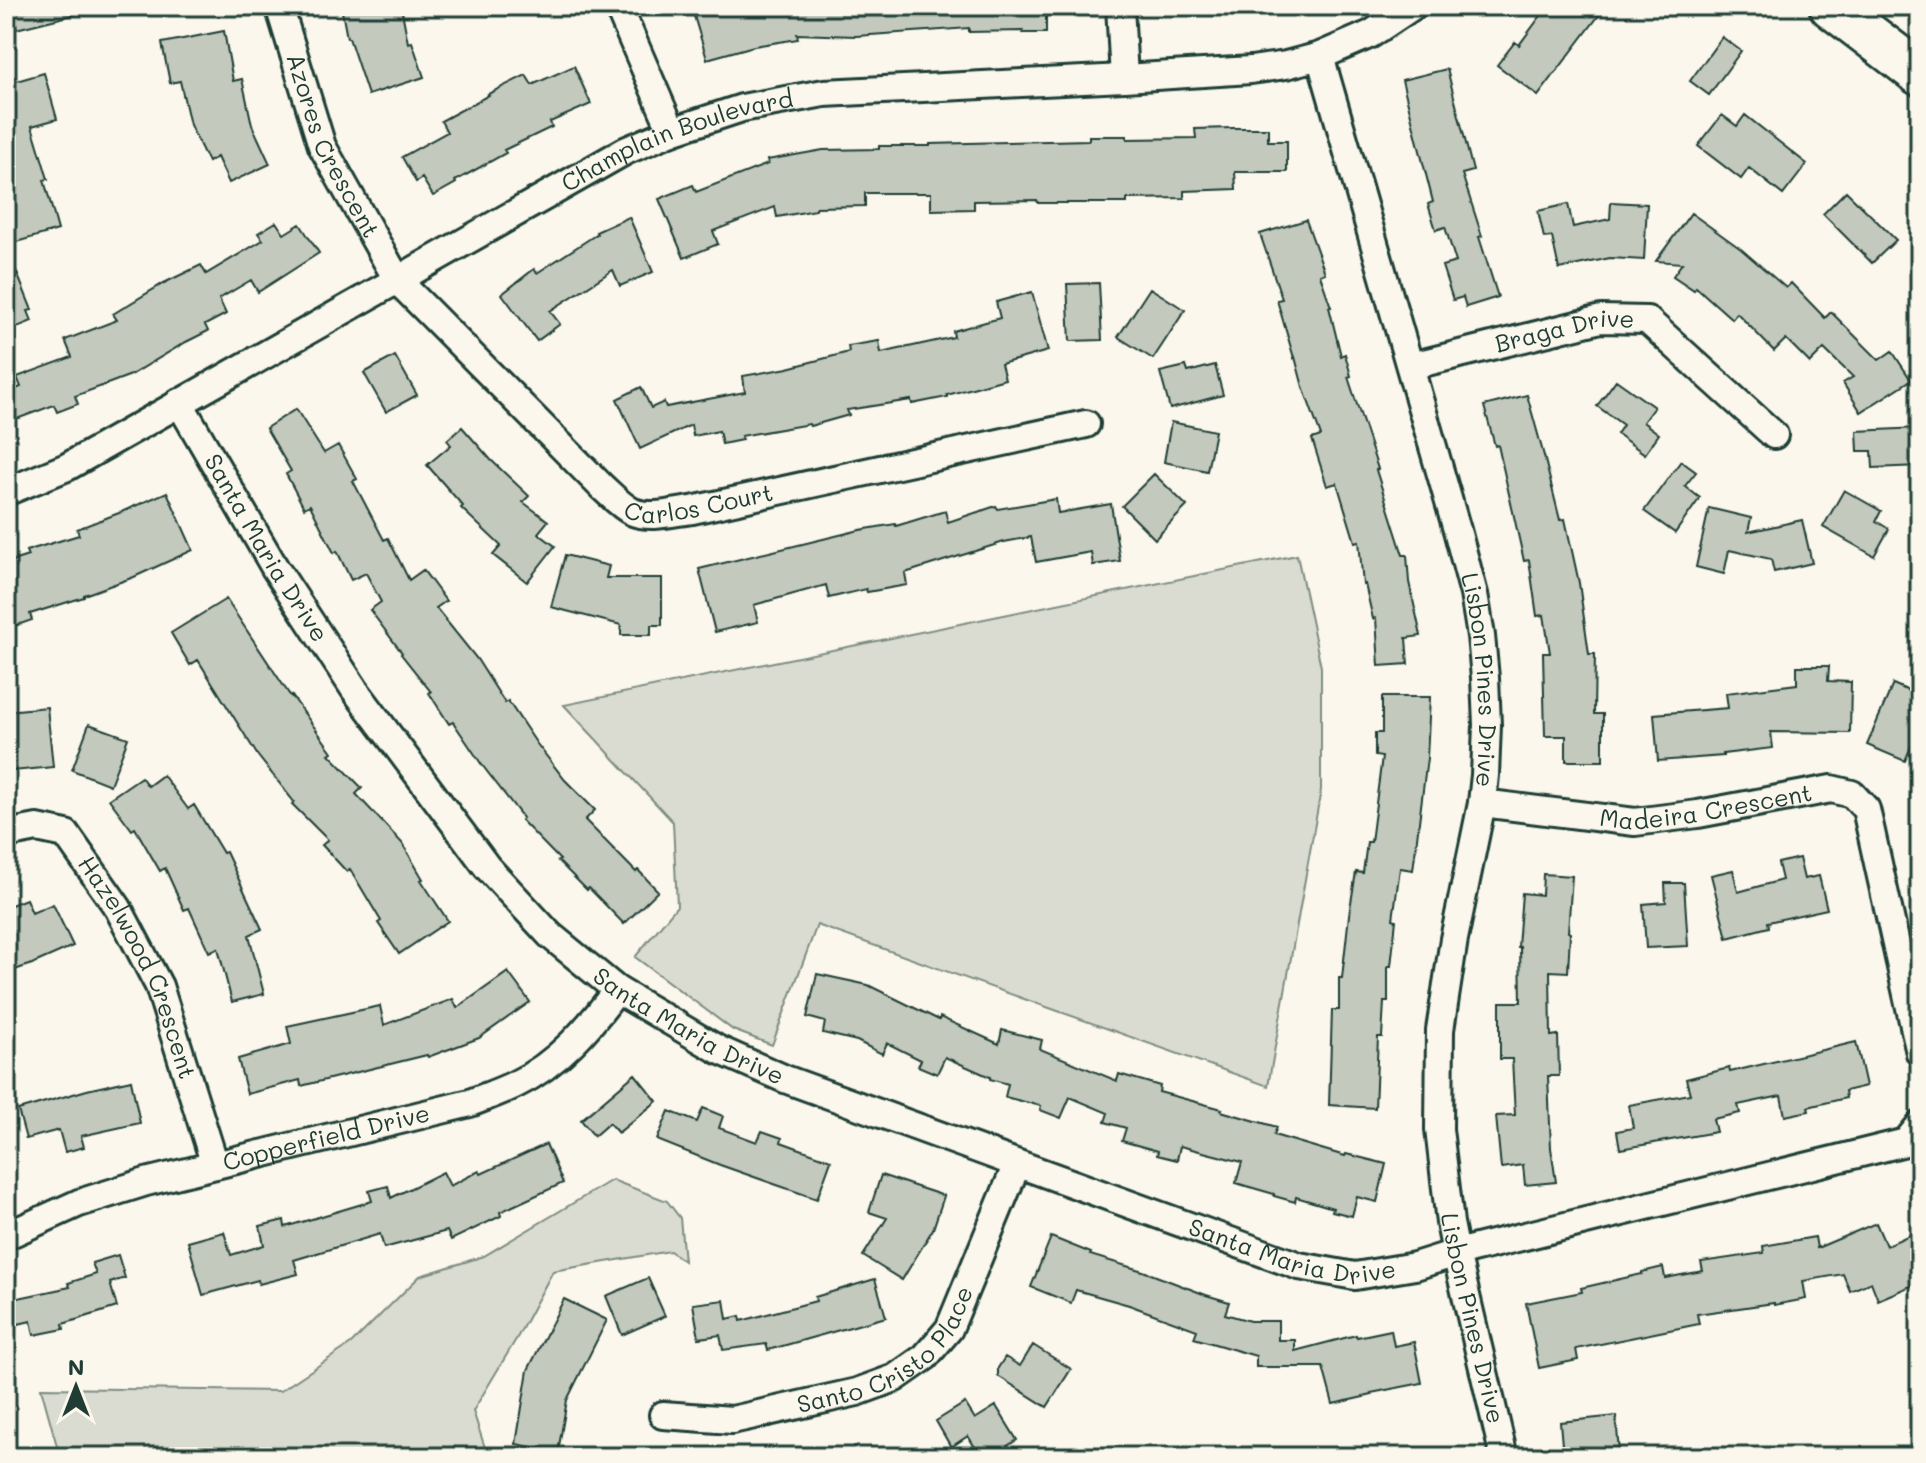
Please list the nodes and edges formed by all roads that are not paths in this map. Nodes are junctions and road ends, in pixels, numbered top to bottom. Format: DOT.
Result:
graph roads {
  1 [pos="279,6"];
  2 [pos="618,6"];
  3 [pos="1120,6"];
  4 [pos="1413,6"];
  5 [pos="1831,6"];
  6 [pos="1320,56"];
  7 [pos="1920,74"];
  8 [pos="1124,78"];
  9 [pos="672,131"];
  10 [pos="398,281"];
  11 [pos="1411,366"];
  12 [pos="179,402"];
  13 [pos="1086,424"];
  14 [pos="1774,435"];
  15 [pos="6,492"];
  16 [pos="1482,803"];
  17 [pos="6,834"];
  18 [pos="617,990"];
  19 [pos="1920,1053"];
  20 [pos="1920,1125"];
  21 [pos="1017,1164"];
  22 [pos="215,1165"];
  23 [pos="6,1236"];
  24 [pos="1456,1253"];
  25 [pos="663,1415"];
  26 [pos="1504,1457"];
  1 -- 10 [label="street, Azores Crescent"];
  2 -- 9 [label="street"];
  3 -- 8 [label="street"];
  4 -- 6 [label="street, Champlain Boulevard"];
  5 -- 7 [label="main road"];
  6 -- 8 [label="street, Champlain Boulevard"];
  6 -- 11 [label="street, Lisbon Pines Drive"];
  8 -- 9 [label="street, Champlain Boulevard"];
  9 -- 10 [label="street, Champlain Boulevard"];
  10 -- 12 [label="street, Champlain Boulevard"];
  10 -- 13 [label="street, Carlos Court"];
  11 -- 14 [label="street, Braga Drive"];
  11 -- 16 [label="street, Lisbon Pines Drive"];
  12 -- 15 [label="street, Champlain Boulevard"];
  12 -- 18 [label="street, Santa Maria Drive"];
  16 -- 19 [label="street, Madeira Crescent"];
  16 -- 24 [label="street, Lisbon Pines Drive"];
  17 -- 22 [label="street, Hazelwood Crescent"];
  18 -- 21 [label="street, Santa Maria Drive"];
  18 -- 22 [label="street, Copperfield Drive"];
  20 -- 24 [label="street"];
  21 -- 24 [label="street, Santa Maria Drive"];
  21 -- 25 [label="street, Santo Cristo Place"];
  22 -- 23 [label="street, Copperfield Drive"];
  24 -- 26 [label="street, Lisbon Pines Drive"];
}
